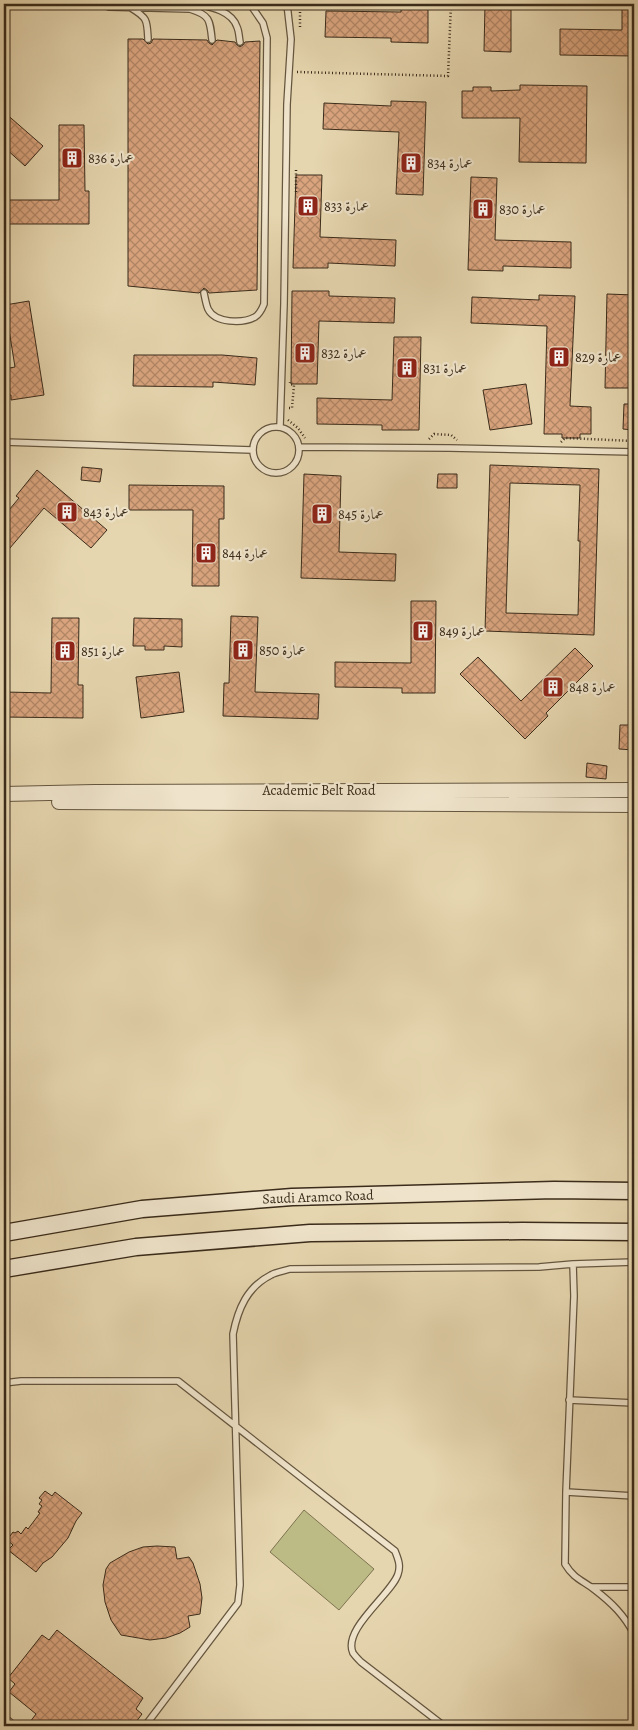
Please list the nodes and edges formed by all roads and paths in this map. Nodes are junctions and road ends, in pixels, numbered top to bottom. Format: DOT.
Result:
graph roads {
  1 [pos="100,4"];
  2 [pos="197,4"];
  3 [pos="250,4"];
  4 [pos="287,4"];
  5 [pos="300,4"];
  6 [pos="451,4"];
  7 [pos="129,8"];
  8 [pos="298,33"];
  9 [pos="148,39"];
  10 [pos="212,40"];
  11 [pos="240,42"];
  12 [pos="297,72"];
  13 [pos="295,162"];
  14 [pos="296,198"];
  15 [pos="204,293"];
  16 [pos="291,375"];
  17 [pos="280,427"];
  18 [pos="305,439"];
  19 [pos="427,440"];
  20 [pos="634,441"];
  21 [pos="4,442"];
  22 [pos="459,442"];
  23 [pos="557,444"];
  24 [pos="299,447"];
  25 [pos="252,450"];
  26 [pos="634,452"];
  27 [pos="634,790"];
  28 [pos="4,794"];
  29 [pos="4,802"];
  30 [pos="634,805"];
  31 [pos="634,1191"];
  32 [pos="634,1232"];
  33 [pos="4,1234"];
  34 [pos="634,1262"];
  35 [pos="573,1264"];
  36 [pos="4,1269"];
  37 [pos="4,1383"];
  38 [pos="569,1400"];
  39 [pos="634,1403"];
  40 [pos="235,1425"];
  41 [pos="566,1492"];
  42 [pos="634,1496"];
  43 [pos="592,1587"];
  44 [pos="634,1587"];
  45 [pos="634,1634"];
  46 [pos="4,1717"];
  47 [pos="15,1726"];
  48 [pos="145,1726"];
  49 [pos="444,1726"];
  1 -- 7 [label="lane"];
  2 -- 11 [label="lane"];
  3 -- 15 [label="lane"];
  4 -- 17 [label="lane"];
  5 -- 8 [label="path"];
  6 -- 12 [label="path"];
  7 -- 9 [label="lane"];
  7 -- 10 [label="lane"];
  13 -- 14 [label="path"];
  16 -- 18 [label="path"];
  17 -- 24 [label="lane"];
  17 -- 25 [label="lane"];
  19 -- 22 [label="path"];
  20 -- 23 [label="path"];
  21 -- 25 [label="lane"];
  24 -- 25 [label="lane"];
  24 -- 26 [label="lane"];
  27 -- 28 [label="street, Academic Belt Road"];
  29 -- 30 [label="street, Academic Belt Road"];
  31 -- 33 [label="main road, Saudi Aramco Road"];
  32 -- 36 [label="main road"];
  34 -- 35 [label="lane"];
  35 -- 38 [label="lane"];
  35 -- 40 [label="lane"];
  37 -- 40 [label="lane"];
  38 -- 39 [label="lane"];
  38 -- 41 [label="lane"];
  40 -- 48 [label="lane"];
  40 -- 49 [label="lane"];
  41 -- 42 [label="lane"];
  41 -- 43 [label="lane"];
  43 -- 44 [label="lane"];
  43 -- 45 [label="lane"];
  46 -- 47 [label="lane"];
}
